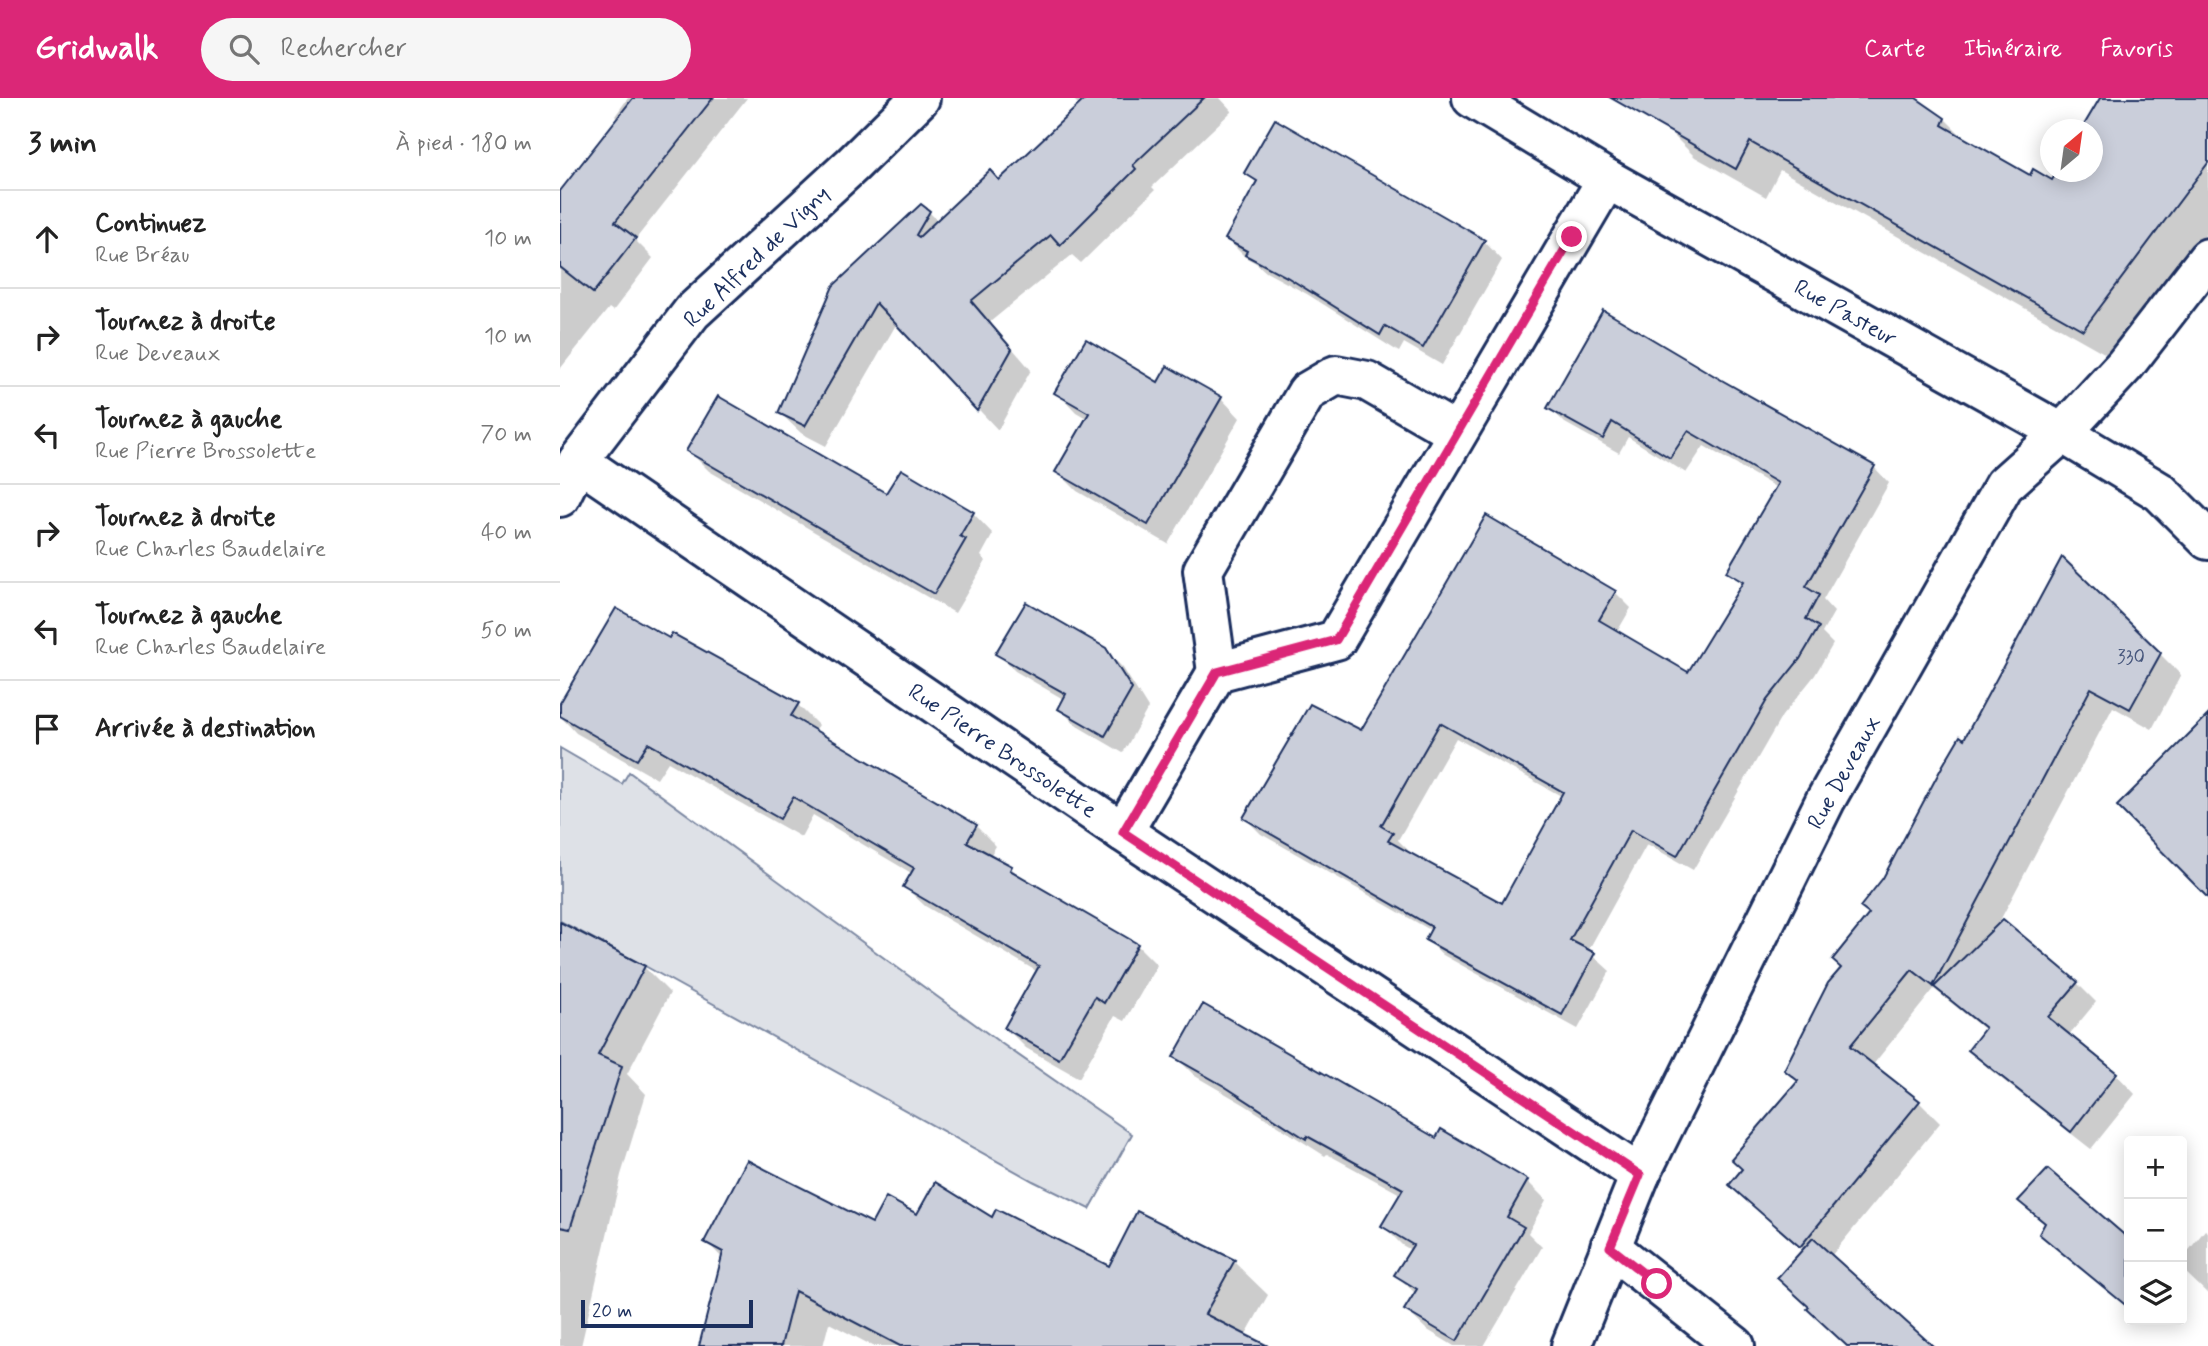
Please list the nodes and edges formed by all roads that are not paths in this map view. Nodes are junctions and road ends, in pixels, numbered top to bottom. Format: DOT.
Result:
graph roads {
  1 [pos="920,98"];
  2 [pos="1472,98"];
  3 [pos="1607,178"];
  4 [pos="2208,258"];
  5 [pos="1457,433"];
  6 [pos="2062,433"];
  7 [pos="578,461"];
  8 [pos="560,497"];
  9 [pos="2208,540"];
  10 [pos="1217,672"];
  11 [pos="1123,832"];
  12 [pos="1640,1175"];
  13 [pos="1610,1247"];
  14 [pos="1571,1346"];
  15 [pos="1735,1346"];
  1 -- 7 [label="street, Rue Alfred de Vigny"];
  2 -- 3 [label="street, Rue Pasteur"];
  3 -- 5 [label="street"];
  3 -- 6 [label="street, Rue Pasteur"];
  4 -- 6 [label="street, Rue Deveaux"];
  5 -- 10 [label="street"];
  5 -- 10 [label="street"];
  6 -- 9 [label="street, Rue Pasteur"];
  6 -- 12 [label="street, Rue Deveaux"];
  7 -- 8 [label="street, Rue Alfred de Vigny"];
  7 -- 11 [label="street, Rue Pierre Brossolette"];
  10 -- 11 [label="street"];
  11 -- 12 [label="street, Rue Pierre Brossolette"];
  12 -- 13 [label="street, Rue Deveaux"];
  13 -- 14 [label="street, Rue Deveaux"];
  13 -- 15 [label="street"];
}
